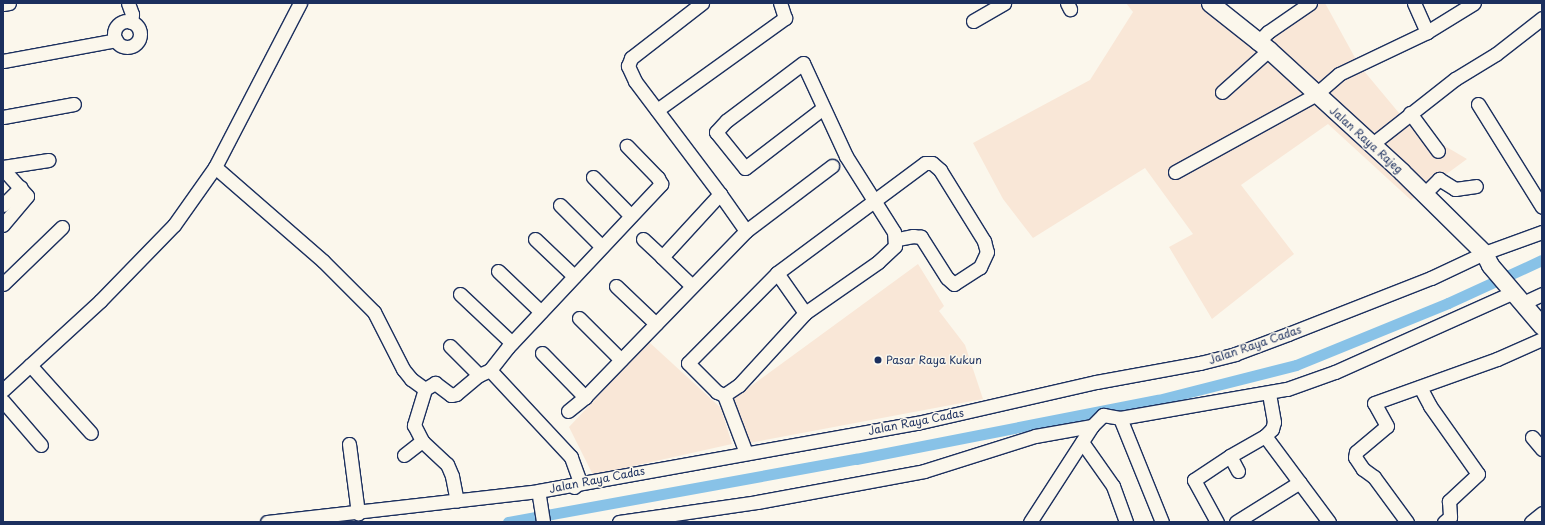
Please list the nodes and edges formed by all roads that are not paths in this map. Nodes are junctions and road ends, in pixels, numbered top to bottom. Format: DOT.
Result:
graph roads {
  1 [pos="9,3"];
  2 [pos="128,3"];
  3 [pos="300,3"];
  4 [pos="702,3"];
  5 [pos="780,3"];
  6 [pos="1004,3"];
  7 [pos="1210,3"];
  8 [pos="1310,3"];
  9 [pos="1414,3"];
  10 [pos="1474,3"];
  11 [pos="3,4"];
  12 [pos="1542,18"];
  13 [pos="973,21"];
  14 [pos="131,22"];
  15 [pos="1427,32"];
  16 [pos="116,40"];
  17 [pos="1263,46"];
  18 [pos="3,61"];
  19 [pos="1222,92"];
  20 [pos="1315,95"];
  21 [pos="74,104"];
  22 [pos="1478,104"];
  23 [pos="822,108"];
  24 [pos="657,110"];
  25 [pos="1410,113"];
  26 [pos="3,116"];
  27 [pos="627,146"];
  28 [pos="1371,146"];
  29 [pos="1438,151"];
  30 [pos="48,160"];
  31 [pos="832,166"];
  32 [pos="215,167"];
  33 [pos="3,168"];
  34 [pos="1175,172"];
  35 [pos="593,177"];
  36 [pos="1476,186"];
  37 [pos="21,187"];
  38 [pos="720,194"];
  39 [pos="1423,195"];
  40 [pos="875,200"];
  41 [pos="3,205"];
  42 [pos="560,205"];
  43 [pos="1542,207"];
  44 [pos="631,216"];
  45 [pos="3,225"];
  46 [pos="62,228"];
  47 [pos="746,231"];
  48 [pos="1542,232"];
  49 [pos="535,239"];
  50 [pos="643,239"];
  51 [pos="896,239"];
  52 [pos="602,247"];
  53 [pos="662,257"];
  54 [pos="1487,259"];
  55 [pos="498,271"];
  56 [pos="776,273"];
  57 [pos="574,276"];
  58 [pos="3,284"];
  59 [pos="616,286"];
  60 [pos="692,286"];
  61 [pos="460,294"];
  62 [pos="1542,294"];
  63 [pos="1515,295"];
  64 [pos="541,312"];
  65 [pos="805,313"];
  66 [pos="579,318"];
  67 [pos="656,324"];
  68 [pos="1542,326"];
  69 [pos="1542,339"];
  70 [pos="512,342"];
  71 [pos="450,346"];
  72 [pos="542,353"];
  73 [pos="621,360"];
  74 [pos="30,365"];
  75 [pos="484,373"];
  76 [pos="1420,387"];
  77 [pos="425,389"];
  78 [pos="3,390"];
  79 [pos="1269,393"];
  80 [pos="724,395"];
  81 [pos="585,397"];
  82 [pos="3,401"];
  83 [pos="568,411"];
  84 [pos="1120,418"];
  85 [pos="1095,422"];
  86 [pos="91,432"];
  87 [pos="1265,436"];
  88 [pos="1532,437"];
  89 [pos="422,441"];
  90 [pos="1082,442"];
  91 [pos="349,444"];
  92 [pos="41,445"];
  93 [pos="1542,449"];
  94 [pos="746,453"];
  95 [pos="404,455"];
  96 [pos="1230,456"];
  97 [pos="1238,471"];
  98 [pos="580,482"];
  99 [pos="1300,482"];
  100 [pos="486,497"];
  101 [pos="457,501"];
  102 [pos="541,511"];
  103 [pos="358,513"];
  104 [pos="1542,513"];
  105 [pos="267,522"];
  106 [pos="619,522"];
  107 [pos="1030,522"];
  108 [pos="1126,522"];
  109 [pos="1162,522"];
  110 [pos="1217,522"];
  111 [pos="1236,522"];
  112 [pos="1329,522"];
  113 [pos="1407,522"];
  114 [pos="1444,522"];
  115 [pos="1531,522"];
  1 -- 11 [label="street"];
  2 -- 14 [label="street"];
  3 -- 32 [label="street"];
  4 -- 24 [label="street"];
  5 -- 24 [label="street"];
  6 -- 13 [label="street"];
  7 -- 17 [label="main road, Jalan Raya Rajeg"];
  8 -- 17 [label="street"];
  9 -- 15 [label="street"];
  10 -- 15 [label="street"];
  12 -- 25 [label="street"];
  14 -- 16 [label="street"];
  14 -- 16 [label="street"];
  15 -- 20 [label="street"];
  16 -- 18 [label="street"];
  17 -- 19 [label="street"];
  17 -- 20 [label="main road, Jalan Raya Rajeg"];
  20 -- 28 [label="main road, Jalan Raya Rajeg"];
  20 -- 34 [label="street"];
  21 -- 26 [label="street"];
  22 -- 43 [label="street"];
  23 -- 23 [label="street"];
  23 -- 40 [label="street"];
  24 -- 38 [label="street"];
  25 -- 28 [label="street"];
  25 -- 29 [label="street"];
  27 -- 44 [label="street"];
  28 -- 39 [label="main road, Jalan Raya Rajeg"];
  30 -- 33 [label="street"];
  31 -- 47 [label="street"];
  32 -- 74 [label="street"];
  32 -- 77 [label="street"];
  33 -- 37 [label="street"];
  35 -- 44 [label="street"];
  36 -- 39 [label="street"];
  37 -- 41 [label="street"];
  37 -- 45 [label="street"];
  38 -- 47 [label="street"];
  38 -- 53 [label="street"];
  39 -- 54 [label="main road, Jalan Raya Rajeg"];
  40 -- 51 [label="street"];
  40 -- 51 [label="street"];
  40 -- 56 [label="street"];
  42 -- 52 [label="street"];
  44 -- 52 [label="street"];
  46 -- 58 [label="street"];
  47 -- 60 [label="street"];
  48 -- 54 [label="street, Jalan Raya Cadas"];
  49 -- 57 [label="street"];
  50 -- 53 [label="street"];
  51 -- 65 [label="street"];
  52 -- 57 [label="street"];
  53 -- 60 [label="street"];
  54 -- 63 [label="main road, Jalan Raya Rajeg"];
  54 -- 94 [label="street, Jalan Raya Cadas"];
  55 -- 64 [label="street"];
  56 -- 65 [label="street"];
  56 -- 80 [label="street"];
  57 -- 64 [label="street"];
  59 -- 67 [label="street"];
  60 -- 67 [label="street"];
  61 -- 70 [label="street"];
  62 -- 63 [label="street"];
  63 -- 68 [label="main road, Jalan Raya Rajeg"];
  63 -- 79 [label="street"];
  64 -- 70 [label="street"];
  65 -- 80 [label="street"];
  66 -- 73 [label="street"];
  67 -- 73 [label="street"];
  69 -- 76 [label="street"];
  70 -- 75 [label="street"];
  71 -- 75 [label="street"];
  72 -- 81 [label="street"];
  73 -- 81 [label="street"];
  74 -- 78 [label="street"];
  74 -- 86 [label="street"];
  75 -- 77 [label="street"];
  75 -- 98 [label="street"];
  76 -- 113 [label="street"];
  76 -- 114 [label="street"];
  77 -- 89 [label="street"];
  79 -- 84 [label="street"];
  79 -- 87 [label="street"];
  80 -- 94 [label="street"];
  81 -- 83 [label="street"];
  82 -- 92 [label="street"];
  84 -- 85 [label="street"];
  84 -- 109 [label="street"];
  85 -- 90 [label="street"];
  85 -- 106 [label="street"];
  87 -- 96 [label="street"];
  87 -- 99 [label="street"];
  88 -- 93 [label="street"];
  89 -- 95 [label="street"];
  89 -- 101 [label="street"];
  90 -- 107 [label="street"];
  90 -- 108 [label="street"];
  91 -- 103 [label="street"];
  94 -- 98 [label="street, Jalan Raya Cadas"];
  96 -- 97 [label="street"];
  96 -- 110 [label="street"];
  98 -- 100 [label="street, Jalan Raya Cadas"];
  98 -- 102 [label="street"];
  99 -- 111 [label="street"];
  99 -- 112 [label="street"];
  100 -- 101 [label="street, Jalan Raya Cadas"];
  100 -- 102 [label="street"];
  101 -- 103 [label="street, Jalan Raya Cadas"];
  103 -- 105 [label="street, Jalan Raya Cadas"];
  104 -- 115 [label="street"];
}
